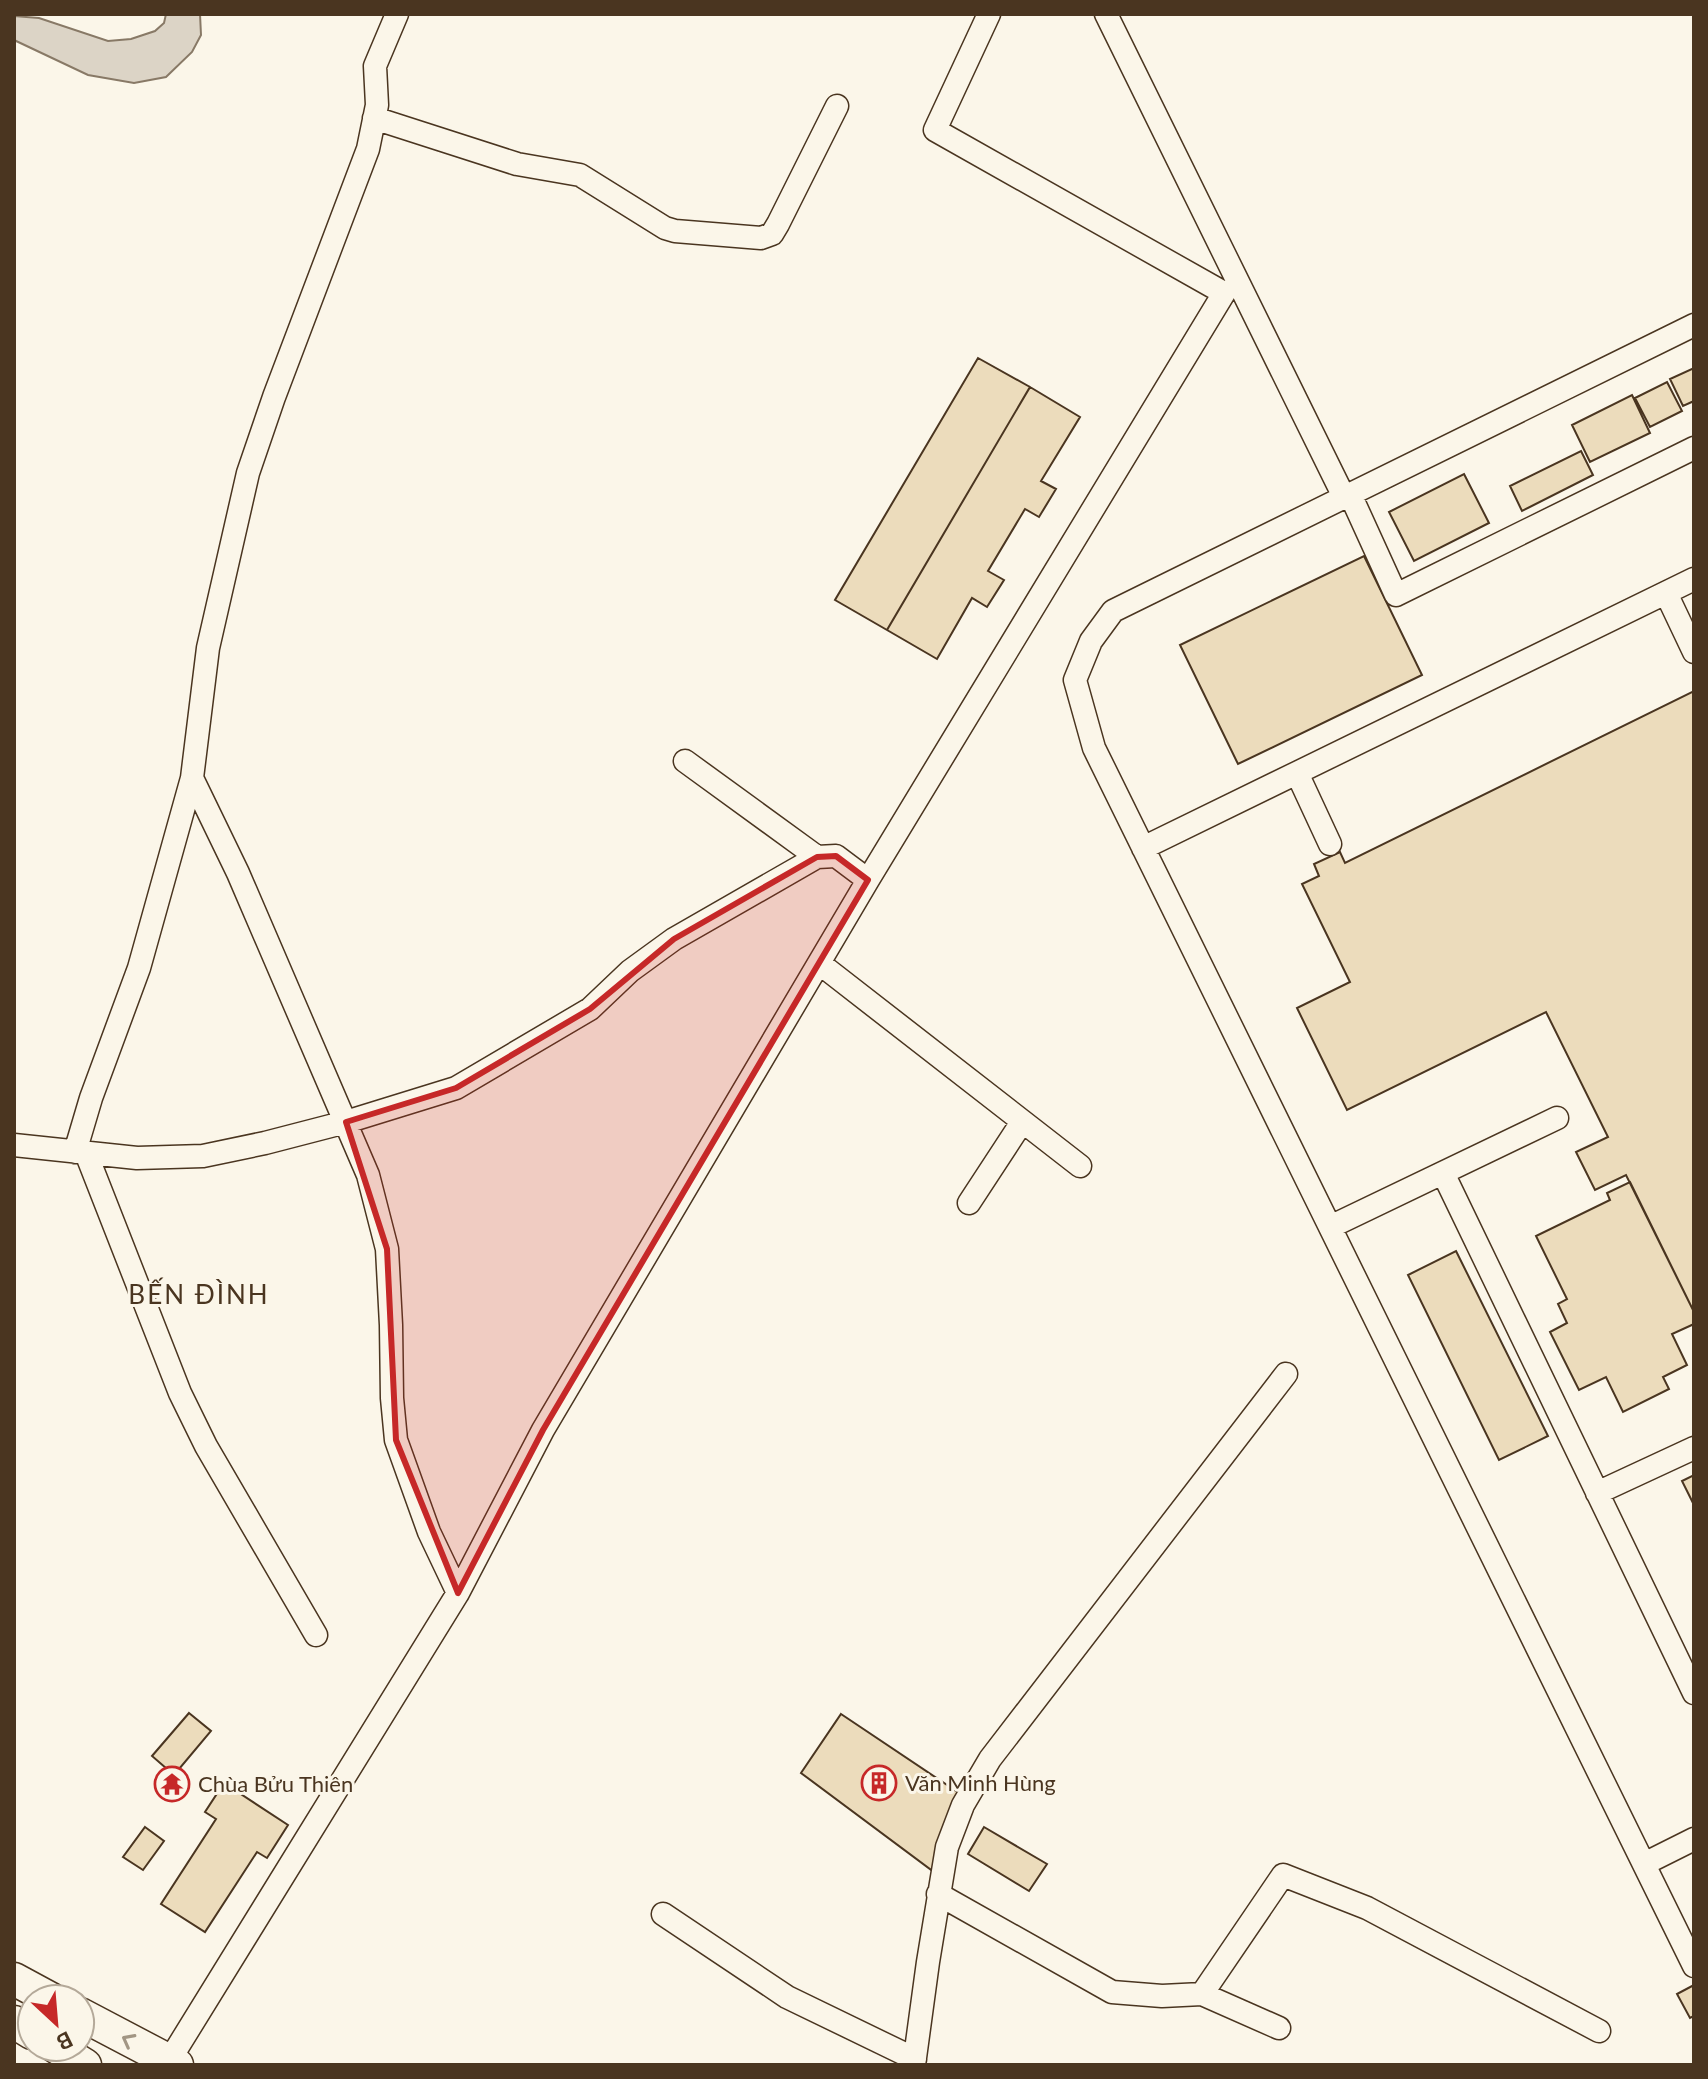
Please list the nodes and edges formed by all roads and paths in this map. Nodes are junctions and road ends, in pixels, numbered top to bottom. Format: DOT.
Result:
graph roads {
  1 [pos="397,14"];
  2 [pos="989,14"];
  3 [pos="1106,14"];
  4 [pos="837,106"];
  5 [pos="374,118"];
  6 [pos="1694,325"];
  7 [pos="1694,448"];
  8 [pos="1347,496"];
  9 [pos="1694,579"];
  10 [pos="1666,593"];
  11 [pos="1693,647"];
  12 [pos="685,761"];
  13 [pos="1297,773"];
  14 [pos="192,778"];
  15 [pos="1330,844"];
  16 [pos="1143,848"];
  17 [pos="817,857"];
  18 [pos="868,880"];
  19 [pos="819,963"];
  20 [pos="1557,1118"];
  21 [pos="346,1122"];
  22 [pos="1022,1122"];
  23 [pos="14,1145"];
  24 [pos="80,1153"];
  25 [pos="1080,1166"];
  26 [pos="1443,1173"];
  27 [pos="969,1203"];
  28 [pos="1330,1227"];
  29 [pos="1286,1374"];
  30 [pos="1694,1448"];
  31 [pos="1597,1493"];
  32 [pos="458,1593"];
  33 [pos="316,1635"];
  34 [pos="1693,1690"];
  35 [pos="1694,1839"];
  36 [pos="1644,1864"];
  37 [pos="938,1894"];
  38 [pos="663,1914"];
  39 [pos="1694,1966"];
  40 [pos="1202,1994"];
  41 [pos="96,2022"];
  42 [pos="1279,2028"];
  43 [pos="1599,2031"];
  44 [pos="914,2062"];
  45 [pos="173,2063"];
  1 -- 5 [label="street"];
  2 -- 18 [label="street"];
  3 -- 8 [label="street"];
  4 -- 5 [label="street"];
  5 -- 14 [label="street"];
  6 -- 8 [label="street"];
  7 -- 8 [label="street"];
  8 -- 16 [label="street"];
  9 -- 10 [label="street"];
  10 -- 11 [label="street"];
  10 -- 13 [label="street"];
  12 -- 17 [label="street"];
  13 -- 15 [label="street"];
  13 -- 16 [label="street"];
  14 -- 21 [label="street"];
  14 -- 24 [label="street"];
  16 -- 28 [label="street"];
  17 -- 18 [label="street"];
  17 -- 21 [label="street"];
  18 -- 19 [label="street"];
  19 -- 22 [label="street"];
  19 -- 32 [label="street"];
  20 -- 26 [label="street"];
  21 -- 24 [label="street"];
  21 -- 32 [label="street"];
  22 -- 25 [label="street"];
  22 -- 27 [label="street"];
  23 -- 24 [label="street"];
  24 -- 33 [label="street"];
  26 -- 28 [label="street"];
  26 -- 31 [label="street"];
  28 -- 36 [label="street"];
  29 -- 37 [label="street"];
  30 -- 31 [label="street"];
  31 -- 34 [label="street"];
  32 -- 45 [label="street"];
  35 -- 36 [label="street"];
  36 -- 39 [label="street"];
  37 -- 40 [label="street"];
  37 -- 44 [label="street"];
  38 -- 44 [label="street"];
  40 -- 42 [label="street"];
  40 -- 43 [label="street"];
  45 -- 41 [label="highway, one-way"];
}
